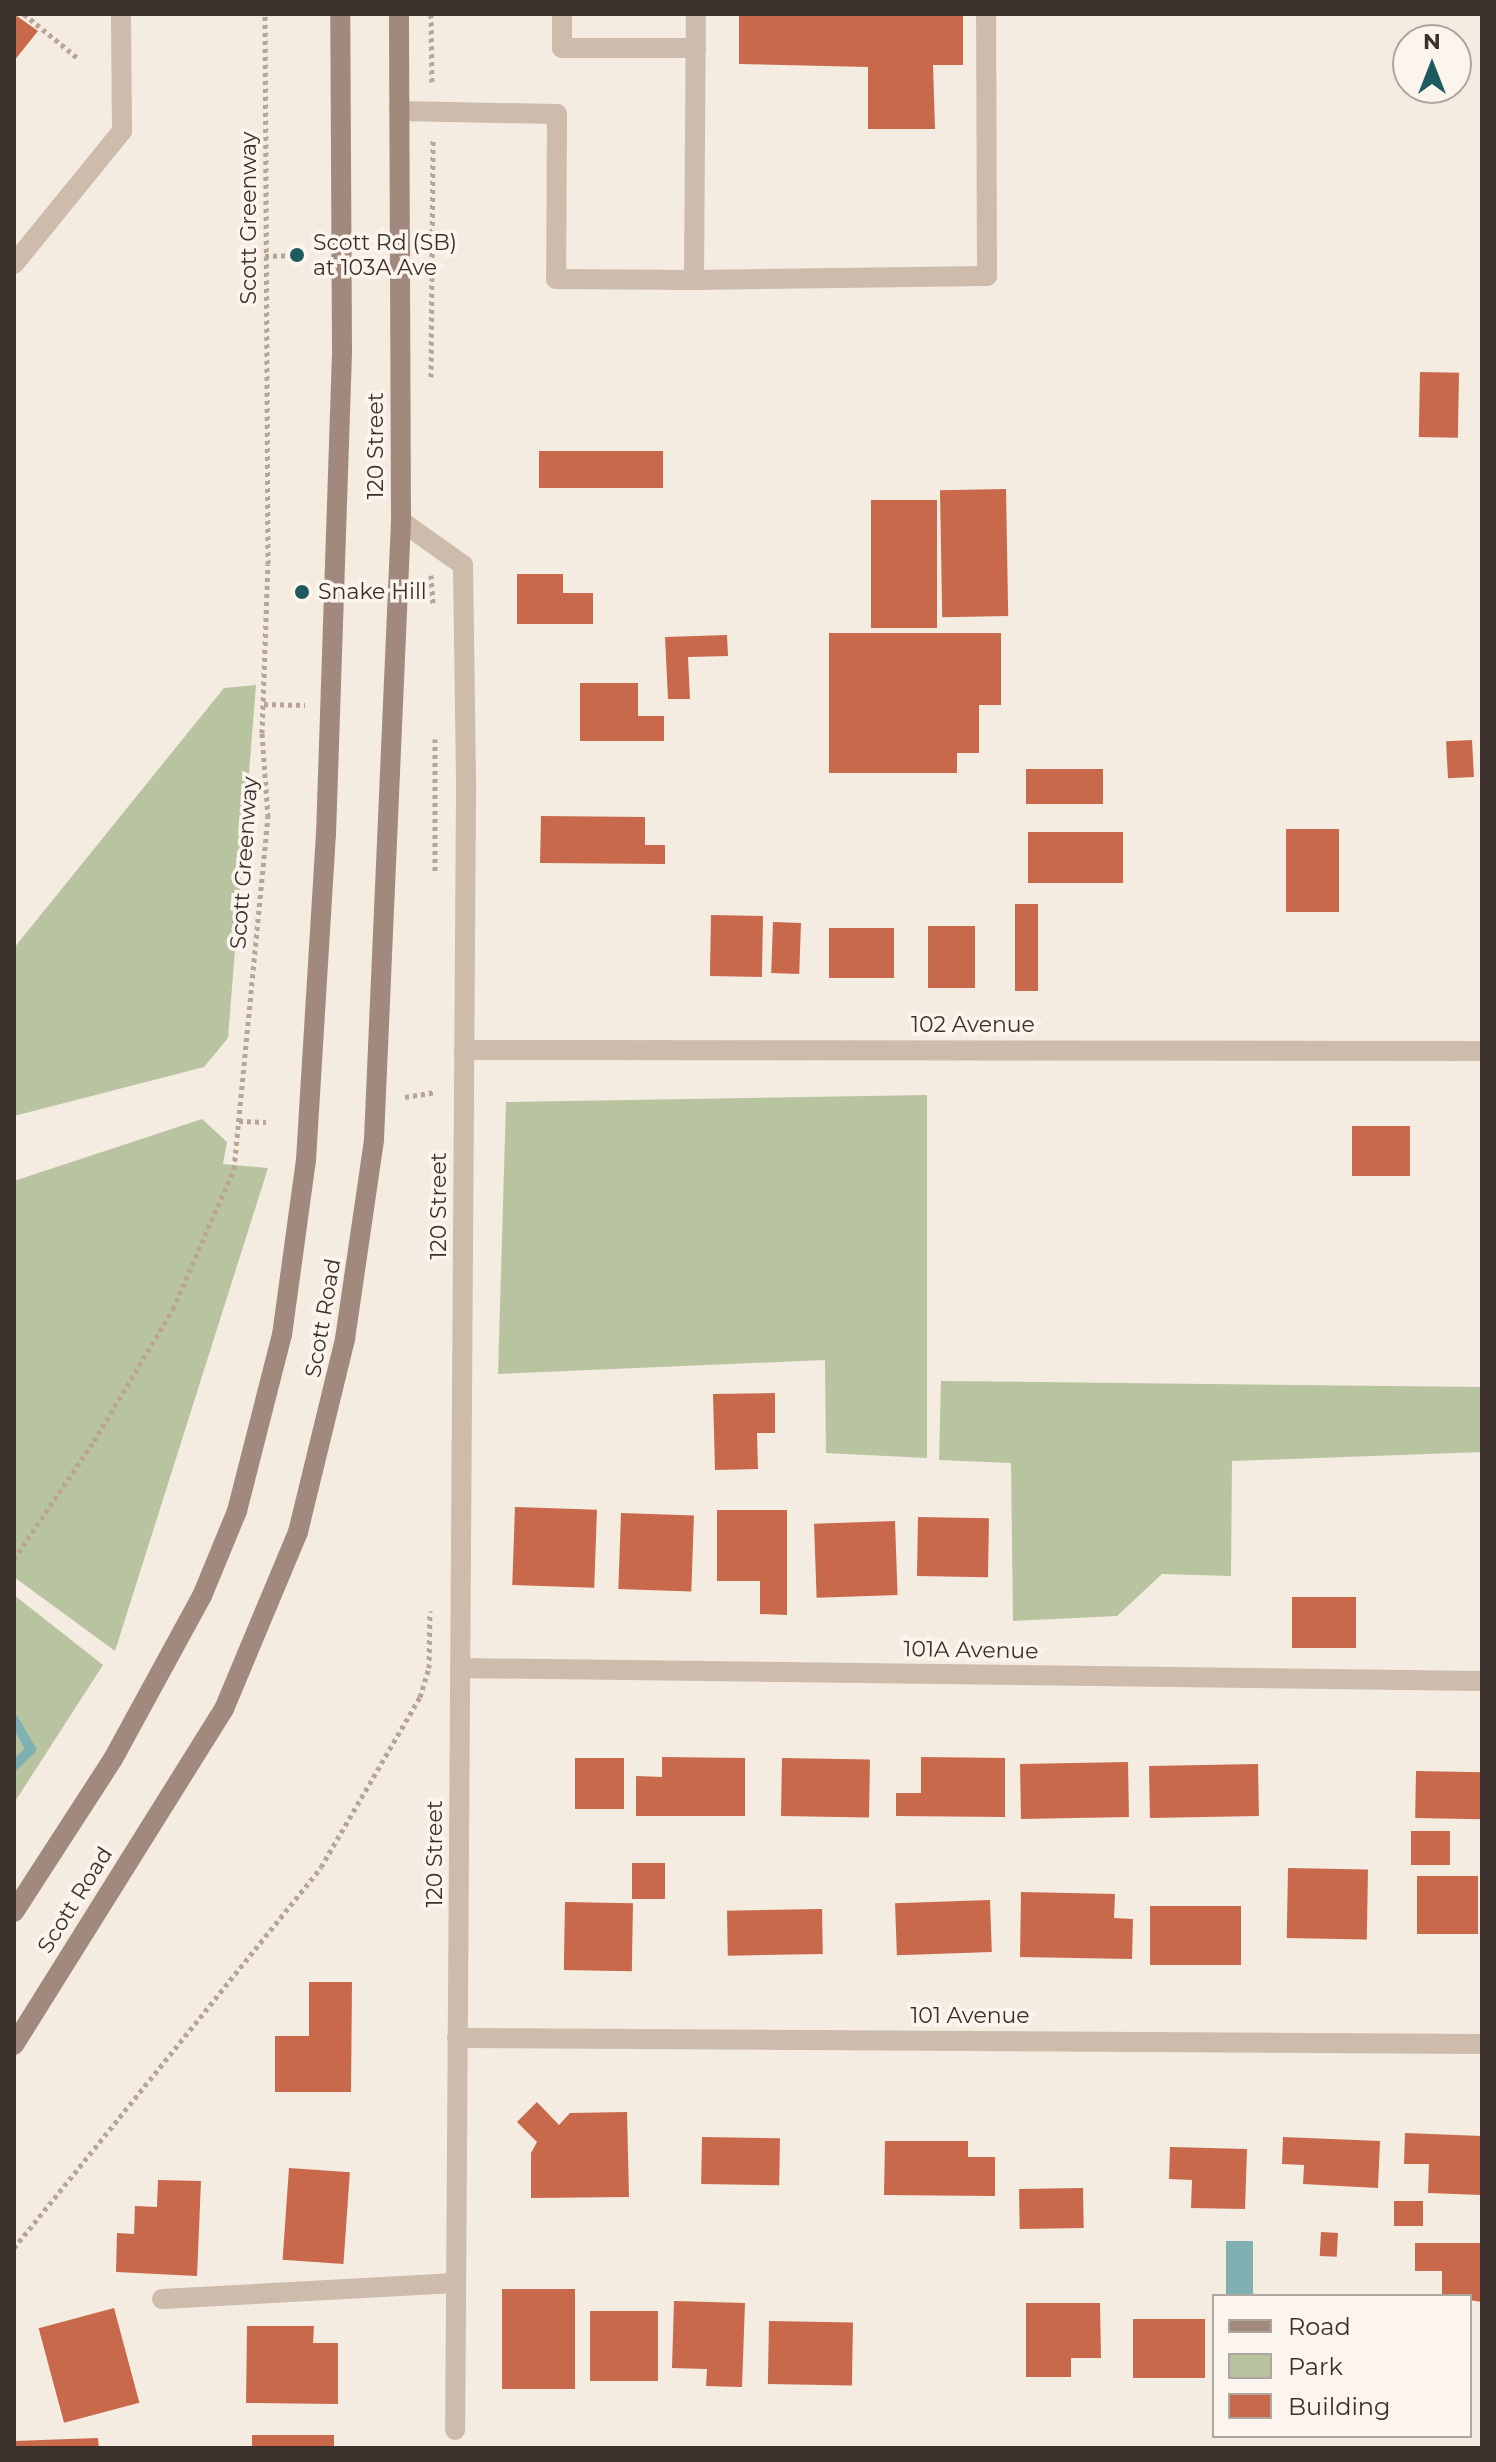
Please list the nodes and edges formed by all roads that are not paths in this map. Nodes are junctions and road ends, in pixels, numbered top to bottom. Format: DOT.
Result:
graph roads {
  1 [pos="121,14"];
  2 [pos="340,14"];
  3 [pos="399,14"];
  4 [pos="562,14"];
  5 [pos="696,14"];
  6 [pos="986,14"];
  7 [pos="696,48"];
  8 [pos="399,111"];
  9 [pos="14,264"];
  10 [pos="694,280"];
  11 [pos="334,515"];
  12 [pos="401,521"];
  13 [pos="464,1050"];
  14 [pos="1482,1051"];
  15 [pos="460,1668"];
  16 [pos="1482,1681"];
  17 [pos="14,1912"];
  18 [pos="457,2038"];
  19 [pos="1482,2044"];
  20 [pos="14,2045"];
  21 [pos="456,2283"];
  22 [pos="162,2299"];
  23 [pos="455,2430"];
  1 -- 9 [label="street"];
  2 -- 11 [label="main road, 120 Street"];
  3 -- 8 [label="main road, 120 Street"];
  4 -- 7 [label="street"];
  5 -- 7 [label="street"];
  6 -- 10 [label="street"];
  7 -- 10 [label="street"];
  8 -- 10 [label="street"];
  8 -- 12 [label="main road, 120 Street"];
  11 -- 17 [label="main road, Scott Road"];
  12 -- 13 [label="street, 120 Street"];
  12 -- 20 [label="main road, Scott Road"];
  13 -- 14 [label="street, 102 Avenue"];
  13 -- 15 [label="street, 120 Street"];
  15 -- 16 [label="street, 101A Avenue"];
  15 -- 18 [label="street, 120 Street"];
  18 -- 19 [label="street, 101 Avenue"];
  18 -- 21 [label="street, 120 Street"];
  21 -- 22 [label="street"];
  21 -- 23 [label="street, 120 Street"];
}
